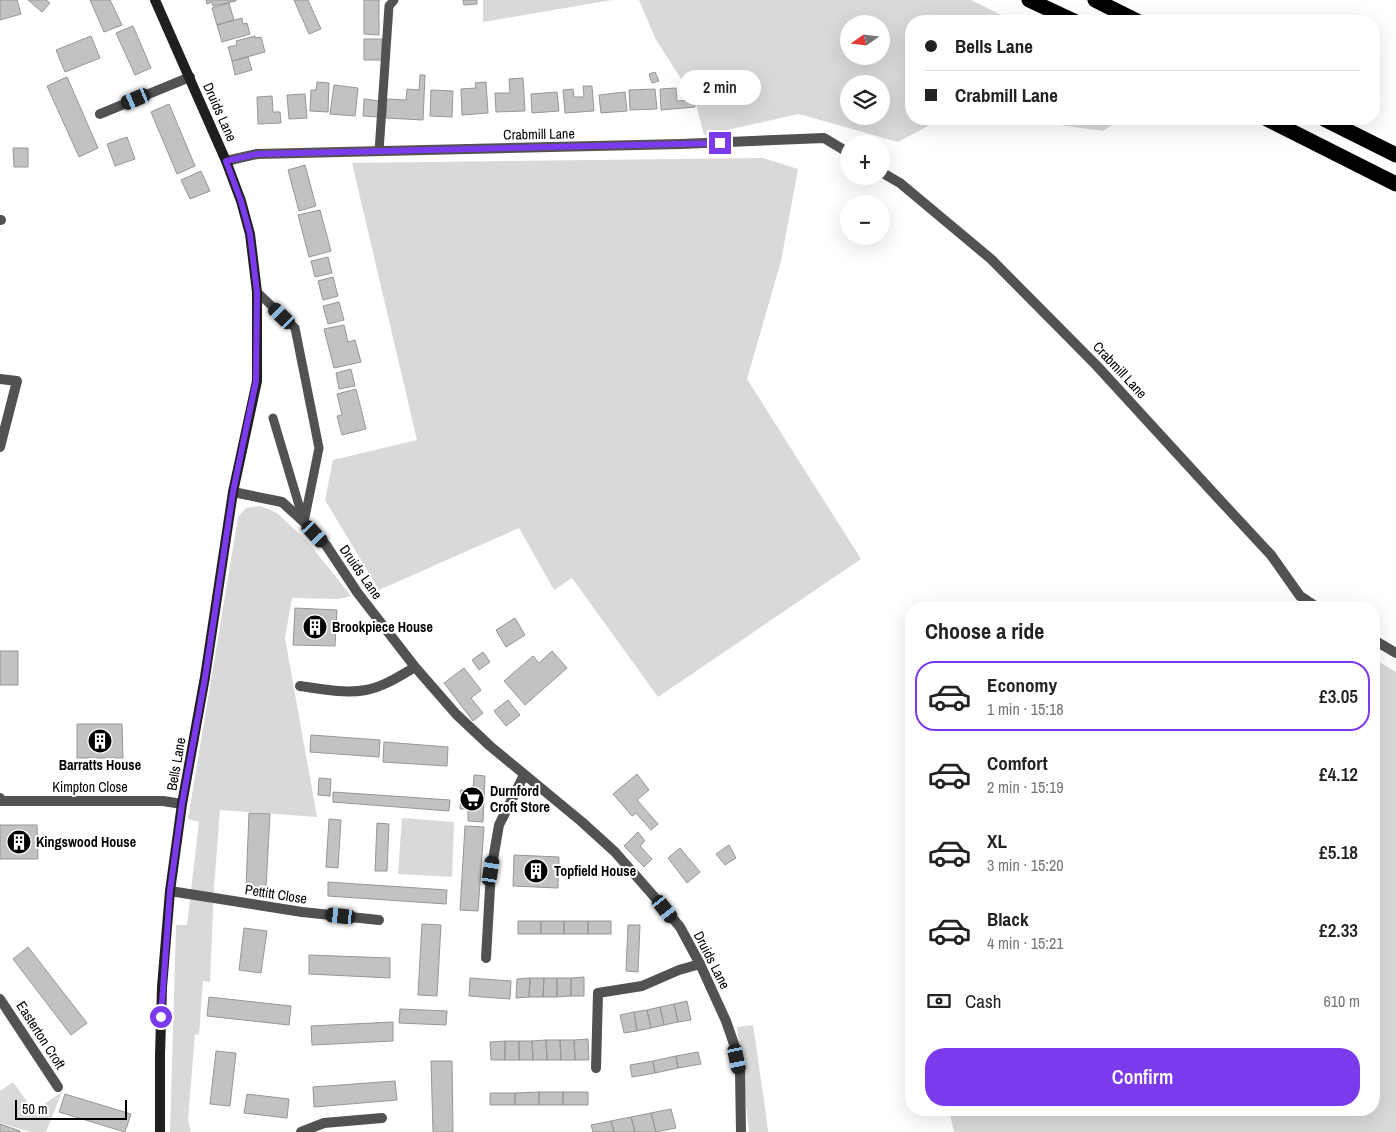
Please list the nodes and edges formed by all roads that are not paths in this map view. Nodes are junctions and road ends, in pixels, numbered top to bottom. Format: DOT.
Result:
graph roads {
  1 [pos="155,0"];
  2 [pos="394,0"];
  3 [pos="1029,0"];
  4 [pos="1095,0"];
  5 [pos="1061,15"];
  6 [pos="1125,15"];
  7 [pos="190,77"];
  8 [pos="100,114"];
  9 [pos="1280,125"];
  10 [pos="1336,125"];
  11 [pos="840,147"];
  12 [pos="379,151"];
  13 [pos="1396,155"];
  14 [pos="226,161"];
  15 [pos="890,177"];
  16 [pos="1396,184"];
  17 [pos="257,292"];
  18 [pos="0,379"];
  19 [pos="273,418"];
  20 [pos="0,447"];
  21 [pos="233,492"];
  22 [pos="304,522"];
  23 [pos="1308,601"];
  24 [pos="1380,643"];
  25 [pos="1396,652"];
  26 [pos="415,668"];
  27 [pos="300,686"];
  28 [pos="524,775"];
  29 [pos="0,798"];
  30 [pos="182,804"];
  31 [pos="170,891"];
  32 [pos="379,920"];
  33 [pos="486,958"];
  34 [pos="700,964"];
  35 [pos="0,998"];
  36 [pos="596,1068"];
  37 [pos="58,1087"];
  38 [pos="382,1118"];
  39 [pos="160,1132"];
  40 [pos="300,1132"];
  41 [pos="740,1132"];
  1 -- 7 [label="street, Druids Lane"];
  2 -- 12 [label="lane"];
  3 -- 5 [label="highway"];
  4 -- 6 [label="highway"];
  7 -- 8 [label="street"];
  7 -- 14 [label="street, Druids Lane"];
  9 -- 16 [label="highway"];
  10 -- 13 [label="highway"];
  11 -- 12 [label="street, Crabmill Lane"];
  12 -- 14 [label="street, Crabmill Lane"];
  14 -- 17 [label="street, Druids Lane"];
  15 -- 23 [label="street, Crabmill Lane"];
  17 -- 21 [label="street, Druids Lane"];
  17 -- 22 [label="lane"];
  18 -- 20 [label="street"];
  19 -- 22 [label="lane"];
  21 -- 22 [label="street, Druids Lane"];
  21 -- 30 [label="street, Bells Lane"];
  22 -- 26 [label="street, Druids Lane"];
  24 -- 25 [label="street"];
  26 -- 27 [label="street"];
  26 -- 28 [label="street, Druids Lane"];
  28 -- 33 [label="street"];
  28 -- 34 [label="street, Druids Lane"];
  29 -- 30 [label="street, Kimpton Close"];
  30 -- 31 [label="street, Bells Lane"];
  31 -- 32 [label="street, Pettitt Close"];
  31 -- 39 [label="street, Bells Lane"];
  34 -- 36 [label="street"];
  34 -- 41 [label="street, Druids Lane"];
  35 -- 37 [label="street, Easterton Croft"];
  38 -- 40 [label="street"];
}
